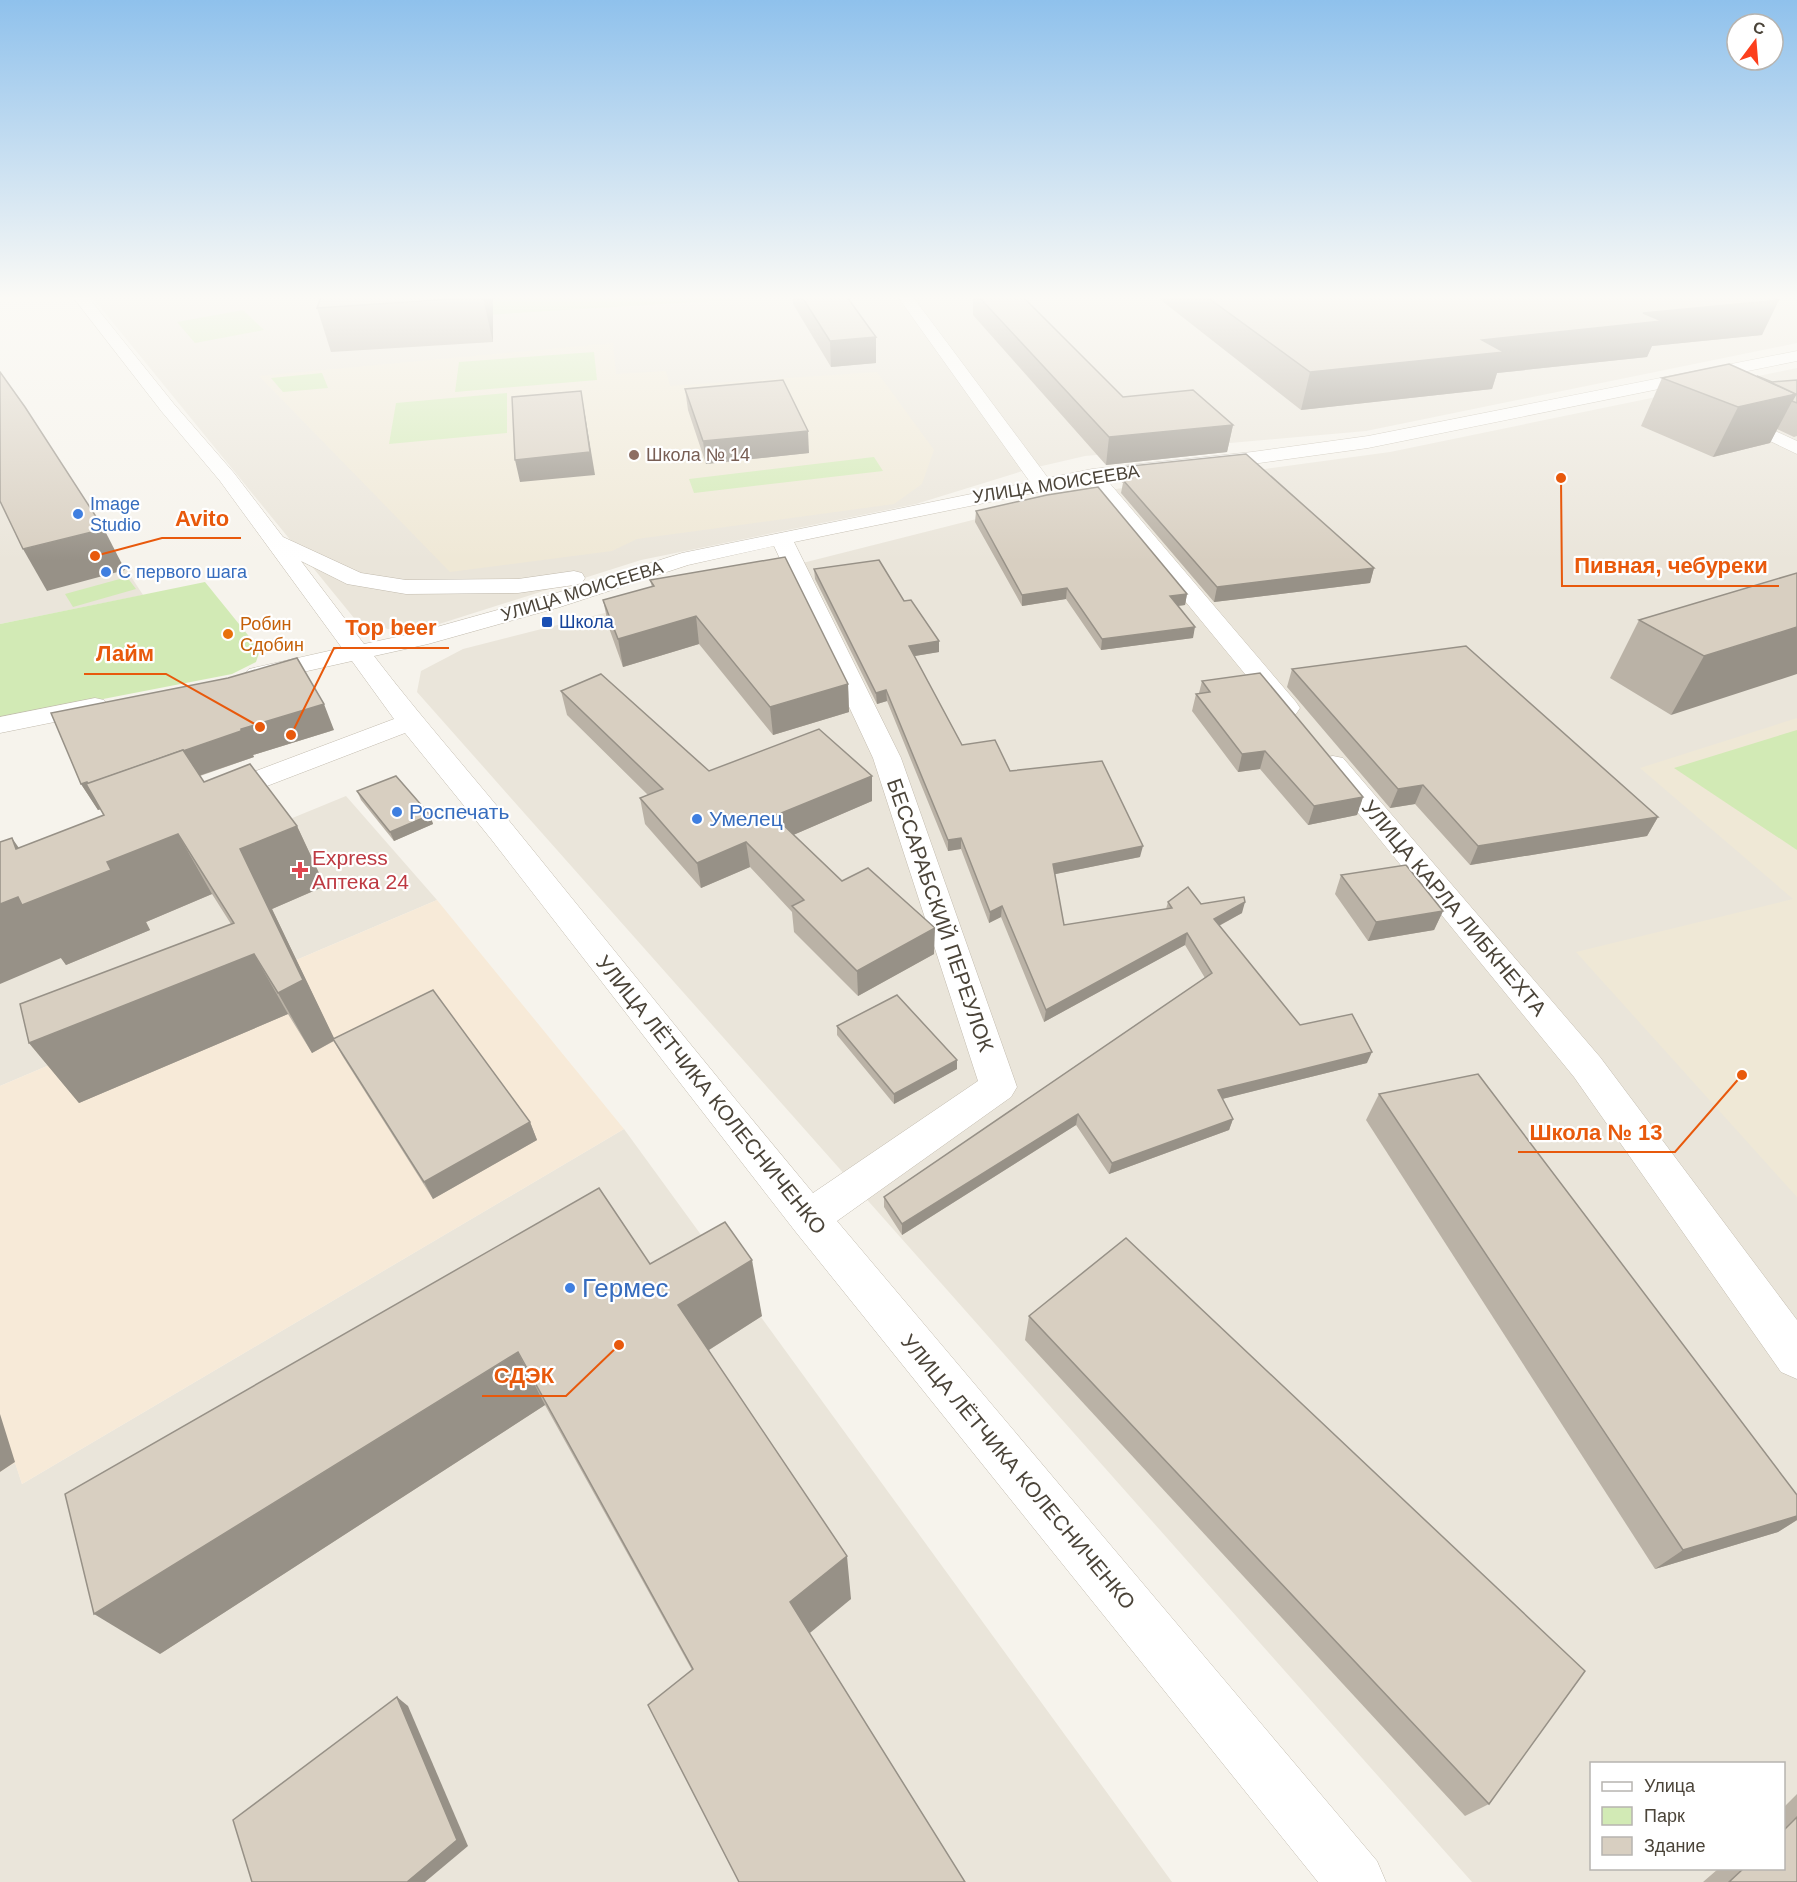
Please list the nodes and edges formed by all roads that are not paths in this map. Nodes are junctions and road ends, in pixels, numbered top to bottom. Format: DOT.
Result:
graph roads {
  1 [pos="150,385"];
  2 [pos="969,385"];
  3 [pos="1651,385"];
  4 [pos="1671,385"];
  5 [pos="1695,397"];
  6 [pos="1715,407"];
  7 [pos="1797,448"];
  8 [pos="1092,475"];
  9 [pos="1042,484"];
  10 [pos="781,538"];
  11 [pos="273,539"];
  12 [pos="682,560"];
  13 [pos="361,654"];
  14 [pos="229,680"];
  15 [pos="116,702"];
  16 [pos="410,722"];
  17 [pos="0,725"];
  18 [pos="198,803"];
  19 [pos="809,1218"];
  20 [pos="1797,1357"];
  21 [pos="1356,1882"];
  1 -- 11 [label="street, УЛИЦА ЛЁТЧИКА КОЛЕСНИЧЕНКО"];
  2 -- 9 [label="street"];
  3 -- 8 [label="street, УЛИЦА МОИСЕЕВА"];
  4 -- 5 [label="street"];
  6 -- 7 [label="street"];
  8 -- 9 [label="street, УЛИЦА МОИСЕЕВА"];
  8 -- 20 [label="street, УЛИЦА КАРЛА ЛИБКНЕХТА"];
  9 -- 10 [label="street, УЛИЦА МОИСЕЕВА"];
  10 -- 12 [label="street, УЛИЦА МОИСЕЕВА"];
  10 -- 19 [label="street, БЕССАРАБСКИЙ ПЕРЕУЛОК"];
  11 -- 12 [label="street"];
  11 -- 13 [label="street, УЛИЦА ЛЁТЧИКА КОЛЕСНИЧЕНКО"];
  12 -- 13 [label="street, УЛИЦА МОИСЕЕВА"];
  13 -- 14 [label="street, УЛИЦА МОИСЕЕВА"];
  13 -- 16 [label="street, УЛИЦА ЛЁТЧИКА КОЛЕСНИЧЕНКО"];
  15 -- 17 [label="street"];
  16 -- 18 [label="street"];
  16 -- 19 [label="street, УЛИЦА ЛЁТЧИКА КОЛЕСНИЧЕНКО"];
  19 -- 21 [label="street, УЛИЦА ЛЁТЧИКА КОЛЕСНИЧЕНКО"];
}
